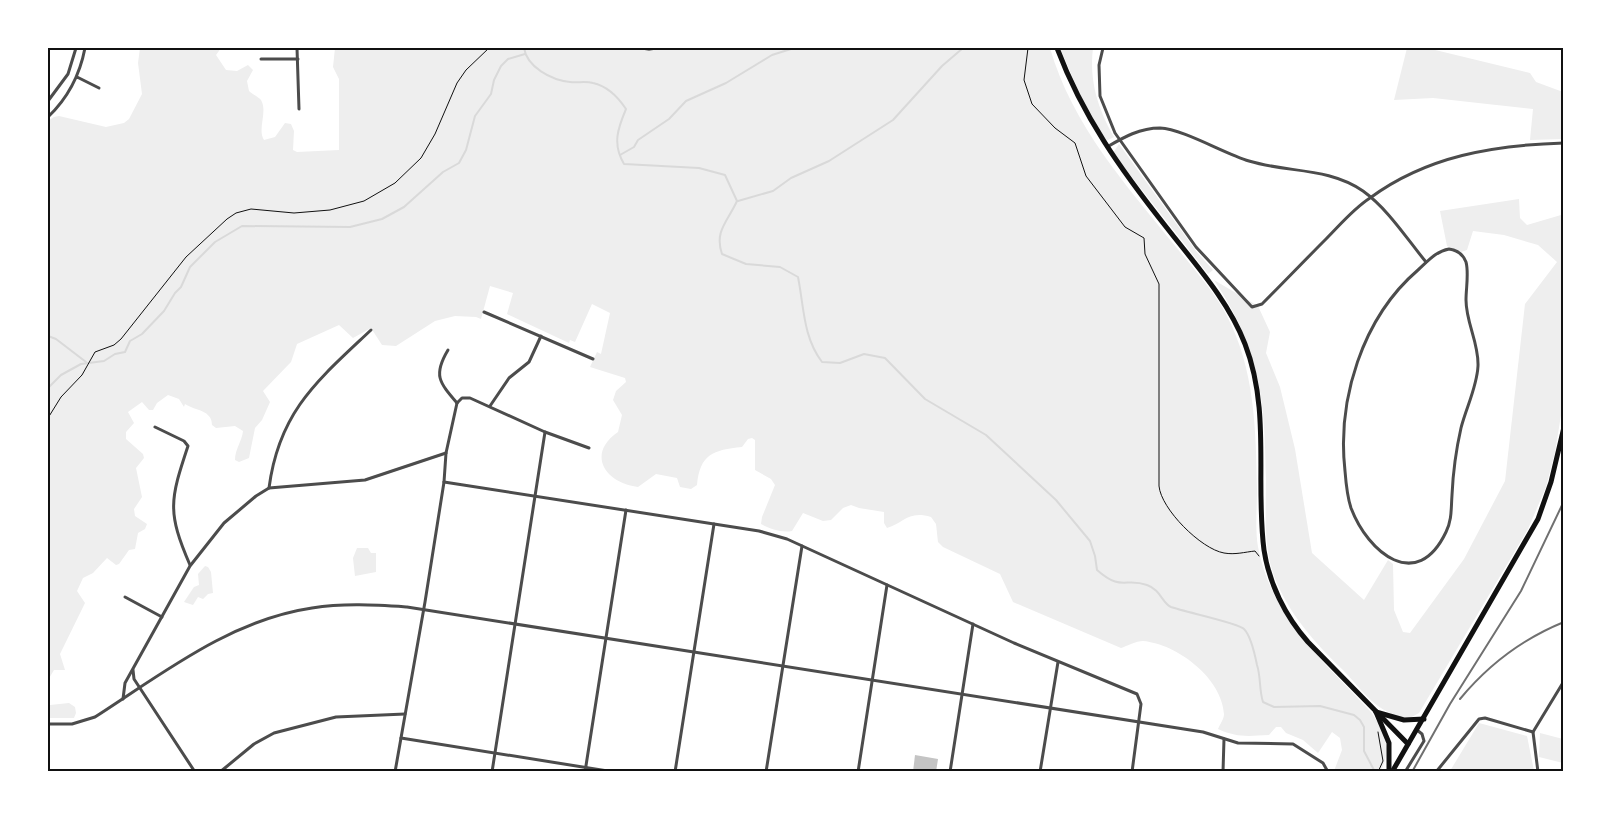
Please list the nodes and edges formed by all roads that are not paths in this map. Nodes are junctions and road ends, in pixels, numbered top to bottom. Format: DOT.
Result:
graph roads {
  1 [pos="76,48"];
  2 [pos="85,48"];
  3 [pos="297,48"];
  4 [pos="1057,48"];
  5 [pos="1102,48"];
  6 [pos="298,59"];
  7 [pos="261,60"];
  8 [pos="77,77"];
  9 [pos="99,88"];
  10 [pos="48,101"];
  11 [pos="299,109"];
  12 [pos="48,116"];
  13 [pos="1120,140"];
  14 [pos="1564,143"];
  15 [pos="1106,148"];
  16 [pos="1370,197"];
  17 [pos="1426,262"];
  18 [pos="484,312"];
  19 [pos="371,330"];
  20 [pos="541,336"];
  21 [pos="448,350"];
  22 [pos="593,359"];
  23 [pos="456,403"];
  24 [pos="490,406"];
  25 [pos="156,427"];
  26 [pos="1564,428"];
  27 [pos="545,432"];
  28 [pos="589,448"];
  29 [pos="446,453"];
  30 [pos="444,482"];
  31 [pos="269,488"];
  32 [pos="535,496"];
  33 [pos="626,510"];
  34 [pos="714,524"];
  35 [pos="802,546"];
  36 [pos="190,566"];
  37 [pos="887,586"];
  38 [pos="125,597"];
  39 [pos="424,610"];
  40 [pos="162,617"];
  41 [pos="515,624"];
  42 [pos="973,624"];
  43 [pos="606,638"];
  44 [pos="694,652"];
  45 [pos="1058,662"];
  46 [pos="783,666"];
  47 [pos="133,669"];
  48 [pos="872,680"];
  49 [pos="1564,681"];
  50 [pos="141,688"];
  51 [pos="962,694"];
  52 [pos="123,699"];
  53 [pos="1050,708"];
  54 [pos="1376,712"];
  55 [pos="405,714"];
  56 [pos="1424,719"];
  57 [pos="1140,721"];
  58 [pos="48,724"];
  59 [pos="1417,730"];
  60 [pos="1532,732"];
  61 [pos="401,738"];
  62 [pos="1224,740"];
  63 [pos="1408,744"];
  64 [pos="495,752"];
  65 [pos="585,770"];
  66 [pos="195,772"];
  67 [pos="220,772"];
  68 [pos="395,772"];
  69 [pos="492,772"];
  70 [pos="614,772"];
  71 [pos="675,772"];
  72 [pos="766,772"];
  73 [pos="858,772"];
  74 [pos="950,772"];
  75 [pos="1040,772"];
  76 [pos="1132,772"];
  77 [pos="1223,772"];
  78 [pos="1328,772"];
  79 [pos="1390,772"];
  80 [pos="1405,772"];
  81 [pos="1436,772"];
  82 [pos="1538,772"];
  1 -- 10 [label="street"];
  2 -- 8 [label="street"];
  3 -- 6 [label="street"];
  4 -- 15 [label="main road"];
  5 -- 13 [label="street"];
  6 -- 7 [label="street"];
  6 -- 11 [label="street"];
  8 -- 9 [label="street"];
  8 -- 12 [label="street"];
  13 -- 15 [label="street"];
  13 -- 16 [label="street"];
  13 -- 16 [label="street"];
  14 -- 16 [label="street"];
  15 -- 54 [label="main road"];
  16 -- 17 [label="street"];
  17 -- 17 [label="street"];
  18 -- 20 [label="street"];
  19 -- 31 [label="street"];
  20 -- 22 [label="street"];
  20 -- 24 [label="street"];
  21 -- 23 [label="street"];
  23 -- 24 [label="street"];
  23 -- 29 [label="street"];
  24 -- 27 [label="street"];
  25 -- 36 [label="street"];
  26 -- 56 [label="main road"];
  27 -- 28 [label="street"];
  27 -- 32 [label="street"];
  29 -- 30 [label="street"];
  29 -- 31 [label="street"];
  30 -- 32 [label="street"];
  30 -- 39 [label="street"];
  31 -- 36 [label="street"];
  32 -- 33 [label="street"];
  32 -- 41 [label="street"];
  33 -- 34 [label="street"];
  33 -- 43 [label="street"];
  34 -- 35 [label="street"];
  34 -- 44 [label="street"];
  35 -- 37 [label="street"];
  35 -- 46 [label="street"];
  36 -- 40 [label="street"];
  37 -- 42 [label="street"];
  37 -- 48 [label="street"];
  38 -- 40 [label="street"];
  39 -- 41 [label="street"];
  39 -- 50 [label="street"];
  39 -- 55 [label="street"];
  40 -- 47 [label="street"];
  41 -- 43 [label="street"];
  41 -- 64 [label="street"];
  42 -- 45 [label="street"];
  42 -- 51 [label="street"];
  43 -- 44 [label="street"];
  43 -- 65 [label="street"];
  44 -- 46 [label="street"];
  44 -- 71 [label="street"];
  45 -- 53 [label="street"];
  45 -- 57 [label="street"];
  46 -- 48 [label="street"];
  46 -- 72 [label="street"];
  47 -- 50 [label="street"];
  47 -- 52 [label="street"];
  48 -- 51 [label="street"];
  48 -- 73 [label="street"];
  49 -- 60 [label="street"];
  50 -- 52 [label="street"];
  50 -- 66 [label="street"];
  51 -- 53 [label="street"];
  51 -- 74 [label="street"];
  52 -- 58 [label="street"];
  53 -- 57 [label="street"];
  53 -- 75 [label="street"];
  54 -- 56 [label="main road"];
  54 -- 63 [label="main road"];
  54 -- 79 [label="main road"];
  55 -- 61 [label="street"];
  55 -- 67 [label="street"];
  56 -- 59 [label="main road"];
  57 -- 62 [label="street"];
  57 -- 76 [label="street"];
  59 -- 63 [label="main road"];
  59 -- 80 [label="street"];
  60 -- 81 [label="street"];
  60 -- 82 [label="street"];
  61 -- 64 [label="street"];
  61 -- 68 [label="street"];
  62 -- 77 [label="street"];
  62 -- 78 [label="street"];
  63 -- 79 [label="main road"];
  64 -- 65 [label="street"];
  64 -- 69 [label="street"];
  65 -- 70 [label="street"];
}
